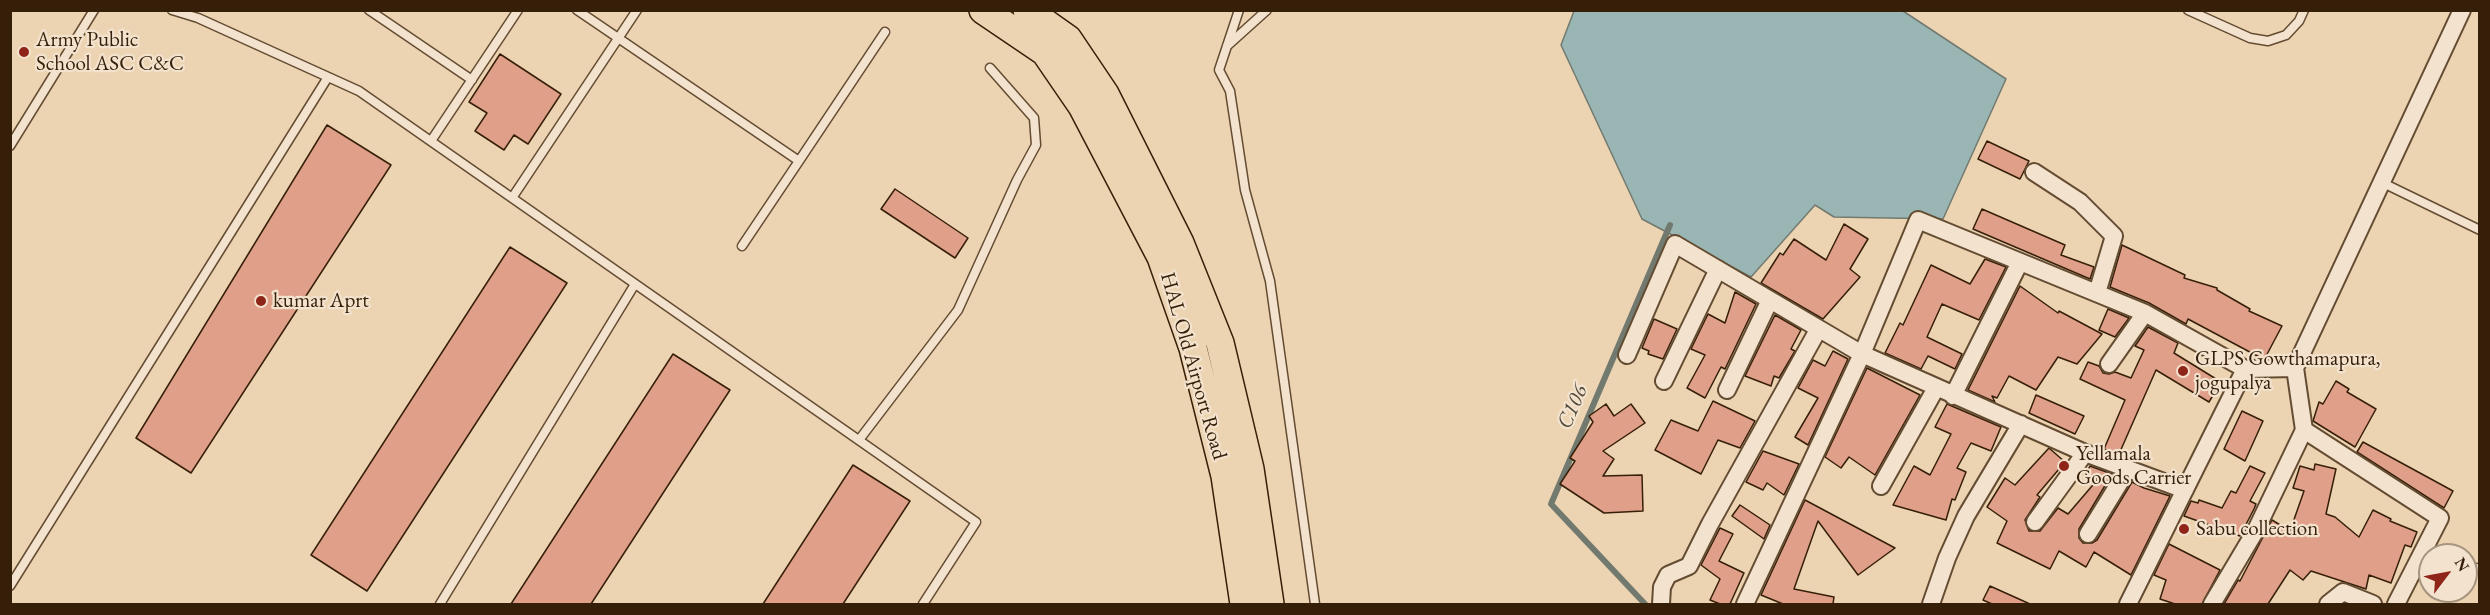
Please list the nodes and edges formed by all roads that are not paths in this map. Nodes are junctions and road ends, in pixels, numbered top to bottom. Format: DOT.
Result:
graph roads {
  1 [pos="94,10"];
  2 [pos="172,10"];
  3 [pos="369,10"];
  4 [pos="518,10"];
  5 [pos="577,10"];
  6 [pos="637,10"];
  7 [pos="983,10"];
  8 [pos="1027,10"];
  9 [pos="1239,10"];
  10 [pos="1267,10"];
  11 [pos="2188,10"];
  12 [pos="2304,10"];
  13 [pos="2462,10"];
  14 [pos="2199,13"];
  15 [pos="196,14"];
  16 [pos="885,32"];
  17 [pos="619,39"];
  18 [pos="1227,46"];
  19 [pos="990,68"];
  20 [pos="328,77"];
  21 [pos="472,80"];
  22 [pos="431,141"];
  23 [pos="11,144"];
  24 [pos="799,161"];
  25 [pos="2034,172"];
  26 [pos="2381,182"];
  27 [pos="512,198"];
  28 [pos="2480,230"];
  29 [pos="742,246"];
  30 [pos="2020,262"];
  31 [pos="1718,269"];
  32 [pos="635,284"];
  33 [pos="2097,293"];
  34 [pos="1770,300"];
  35 [pos="2145,313"];
  36 [pos="1818,330"];
  37 [pos="1862,354"];
  38 [pos="1628,355"];
  39 [pos="2109,364"];
  40 [pos="2295,368"];
  41 [pos="2245,369"];
  42 [pos="1664,381"];
  43 [pos="1936,388"];
  44 [pos="1727,390"];
  45 [pos="1953,396"];
  46 [pos="2021,424"];
  47 [pos="2304,430"];
  48 [pos="860,440"];
  49 [pos="2085,453"];
  50 [pos="2128,469"];
  51 [pos="1881,486"];
  52 [pos="2185,490"];
  53 [pos="2035,522"];
  54 [pos="2088,534"];
  55 [pos="10,586"];
  56 [pos="440,604"];
  57 [pos="922,604"];
  58 [pos="1244,604"];
  59 [pos="1270,604"];
  60 [pos="1315,604"];
  61 [pos="1661,604"];
  62 [pos="1745,604"];
  63 [pos="1931,604"];
  64 [pos="2128,604"];
  65 [pos="2212,604"];
  66 [pos="2328,604"];
  67 [pos="2373,604"];
  68 [pos="2396,604"];
  1 -- 23 [label="lane"];
  2 -- 15 [label="lane"];
  3 -- 21 [label="lane"];
  4 -- 21 [label="lane"];
  5 -- 17 [label="lane"];
  6 -- 17 [label="lane"];
  7 -- 58 [label="main road, HAL Old Airport Road"];
  8 -- 59 [label="main road, HAL Old Airport Road"];
  9 -- 18 [label="lane"];
  10 -- 18 [label="lane"];
  11 -- 14 [label="lane"];
  12 -- 14 [label="lane"];
  13 -- 26 [label="street"];
  15 -- 20 [label="lane"];
  16 -- 24 [label="lane"];
  17 -- 24 [label="lane"];
  17 -- 27 [label="lane"];
  18 -- 60 [label="lane"];
  19 -- 48 [label="lane"];
  20 -- 22 [label="lane"];
  20 -- 55 [label="lane"];
  21 -- 22 [label="lane"];
  22 -- 27 [label="lane"];
  24 -- 29 [label="lane"];
  25 -- 33 [label="street"];
  26 -- 28 [label="lane"];
  26 -- 40 [label="street"];
  27 -- 32 [label="lane"];
  30 -- 33 [label="street"];
  30 -- 37 [label="street"];
  30 -- 45 [label="street"];
  31 -- 34 [label="street"];
  31 -- 38 [label="street"];
  31 -- 42 [label="street"];
  32 -- 48 [label="lane"];
  32 -- 56 [label="lane"];
  33 -- 35 [label="street"];
  34 -- 36 [label="street"];
  34 -- 44 [label="street"];
  35 -- 39 [label="street"];
  35 -- 41 [label="street"];
  36 -- 37 [label="street"];
  36 -- 61 [label="street"];
  37 -- 43 [label="street"];
  37 -- 62 [label="street"];
  40 -- 41 [label="street"];
  40 -- 47 [label="street"];
  41 -- 52 [label="street"];
  43 -- 45 [label="street"];
  43 -- 51 [label="street"];
  45 -- 46 [label="street"];
  46 -- 49 [label="street"];
  46 -- 63 [label="street"];
  47 -- 65 [label="street"];
  47 -- 68 [label="street"];
  48 -- 57 [label="lane"];
  49 -- 50 [label="street"];
  49 -- 53 [label="street"];
  50 -- 52 [label="street"];
  50 -- 54 [label="street"];
  52 -- 64 [label="street"];
  66 -- 67 [label="street"];
}
